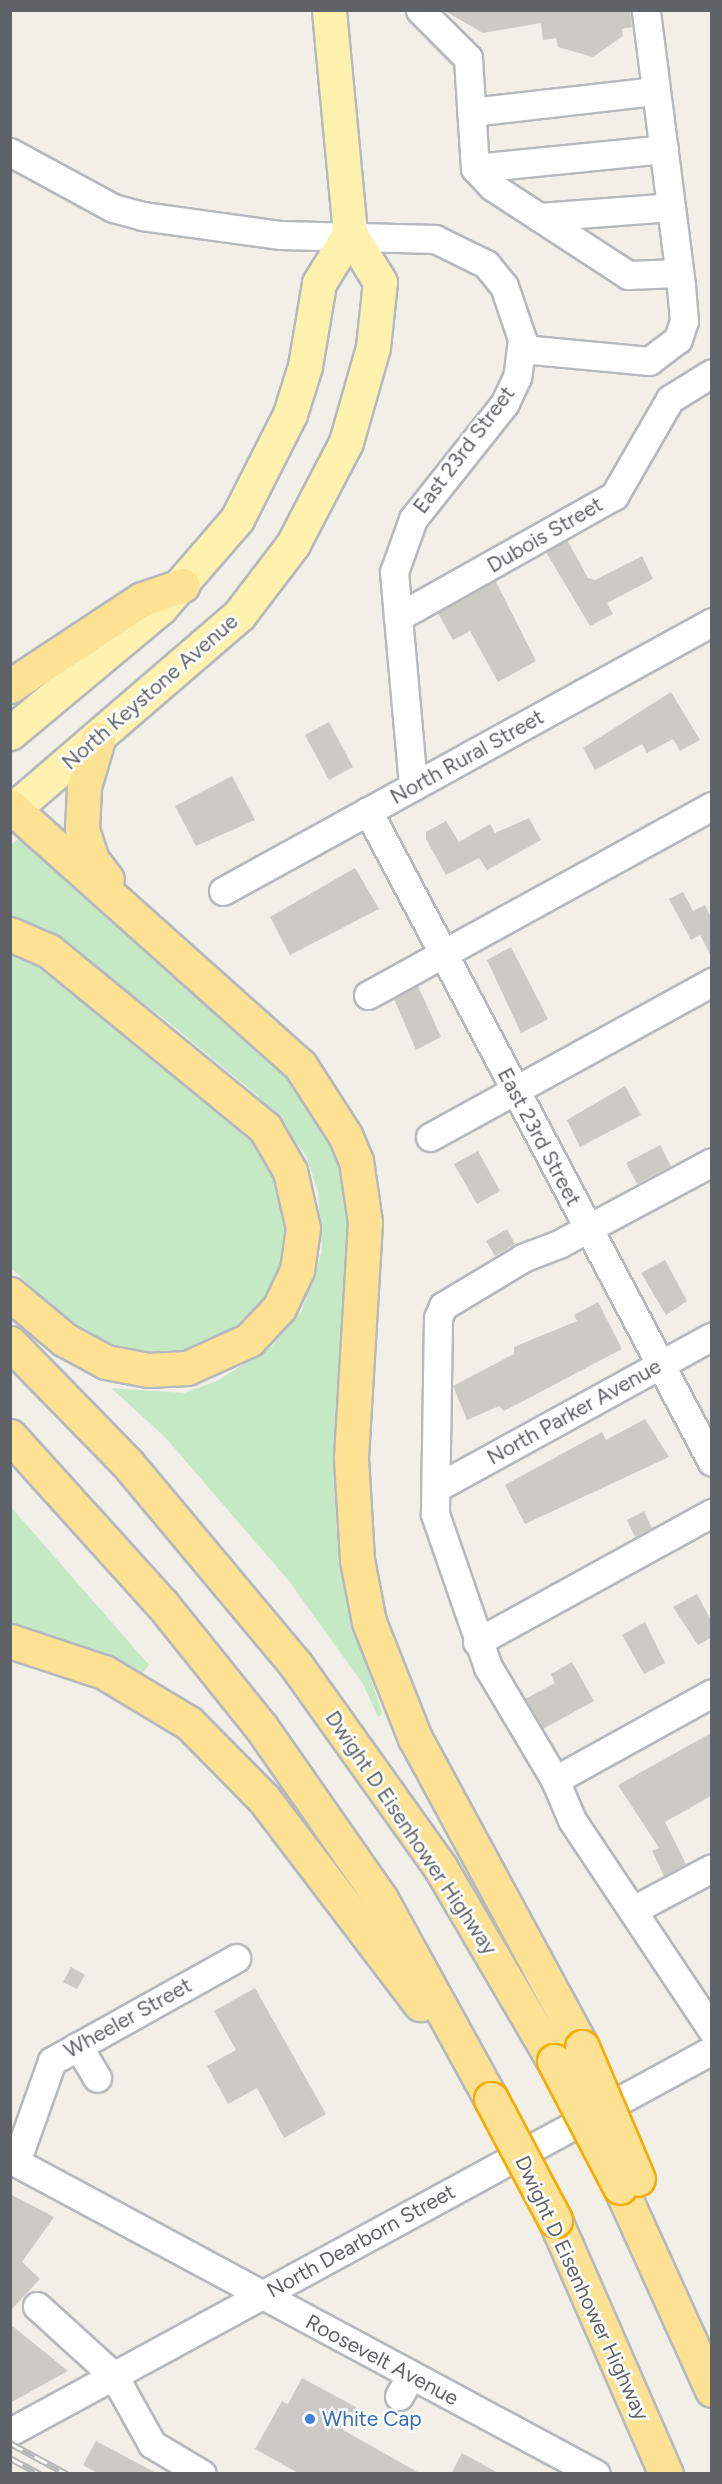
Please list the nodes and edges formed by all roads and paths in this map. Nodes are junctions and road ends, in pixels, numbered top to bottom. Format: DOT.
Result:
graph roads {
  1 [pos="329,10"];
  2 [pos="420,10"];
  3 [pos="646,10"];
  4 [pos="656,91"];
  5 [pos="471,112"];
  6 [pos="664,148"];
  7 [pos="10,152"];
  8 [pos="475,168"];
  9 [pos="671,207"];
  10 [pos="539,217"];
  11 [pos="350,234"];
  12 [pos="679,273"];
  13 [pos="522,349"];
  14 [pos="711,373"];
  15 [pos="183,585"];
  16 [pos="398,617"];
  17 [pos="711,622"];
  18 [pos="10,686"];
  19 [pos="10,733"];
  20 [pos="98,739"];
  21 [pos="413,786"];
  22 [pos="711,806"];
  23 [pos="12,809"];
  24 [pos="368,811"];
  25 [pos="223,891"];
  26 [pos="133,914"];
  27 [pos="10,934"];
  28 [pos="442,954"];
  29 [pos="711,982"];
  30 [pos="368,995"];
  31 [pos="514,1090"];
  32 [pos="430,1137"];
  33 [pos="711,1162"];
  34 [pos="588,1228"];
  35 [pos="10,1294"];
  36 [pos="711,1336"];
  37 [pos="10,1343"];
  38 [pos="660,1364"];
  39 [pos="10,1436"];
  40 [pos="711,1462"];
  41 [pos="436,1488"];
  42 [pos="711,1513"];
  43 [pos="10,1641"];
  44 [pos="477,1642"];
  45 [pos="711,1693"];
  46 [pos="555,1780"];
  47 [pos="711,1868"];
  48 [pos="633,1910"];
  49 [pos="236,1958"];
  50 [pos="711,2030"];
  51 [pos="78,2046"];
  52 [pos="711,2050"];
  53 [pos="568,2054"];
  54 [pos="97,2078"];
  55 [pos="491,2099"];
  56 [pos="13,2161"];
  57 [pos="262,2295"];
  58 [pos="37,2306"];
  59 [pos="114,2376"];
  60 [pos="711,2390"];
  61 [pos="10,2432"];
  62 [pos="202,2474"];
  63 [pos="596,2474"];
  64 [pos="666,2474"];
  1 -- 11 [label="main road, North Keystone Avenue"];
  2 -- 5 [label="street"];
  3 -- 4 [label="street"];
  4 -- 5 [label="street"];
  4 -- 6 [label="street"];
  5 -- 8 [label="street"];
  6 -- 8 [label="street"];
  6 -- 9 [label="street"];
  7 -- 11 [label="street, East 23rd Street"];
  8 -- 10 [label="street"];
  9 -- 10 [label="street"];
  9 -- 12 [label="street"];
  10 -- 12 [label="street"];
  11 -- 13 [label="street, East 23rd Street"];
  11 -- 15 [label="main road"];
  11 -- 20 [label="main road, North Keystone Avenue"];
  12 -- 13 [label="street"];
  13 -- 16 [label="street, East 23rd Street"];
  14 -- 16 [label="street, Dubois Street"];
  15 -- 18 [label="highway"];
  15 -- 19 [label="main road"];
  16 -- 21 [label="street, East 23rd Street"];
  17 -- 21 [label="street, North Rural Street"];
  20 -- 23 [label="main road, North Keystone Avenue"];
  20 -- 26 [label="highway"];
  21 -- 24 [label="street, North Rural Street"];
  22 -- 28 [label="street"];
  23 -- 26 [label="highway"];
  24 -- 25 [label="street, North Rural Street"];
  24 -- 28 [label="street, East 23rd Street"];
  26 -- 53 [label="highway"];
  27 -- 35 [label="highway"];
  28 -- 30 [label="street"];
  28 -- 31 [label="street, East 23rd Street"];
  29 -- 31 [label="street"];
  31 -- 32 [label="street"];
  31 -- 34 [label="street, East 23rd Street"];
  33 -- 34 [label="street"];
  34 -- 38 [label="street, East 23rd Street"];
  34 -- 41 [label="street"];
  36 -- 38 [label="street, North Parker Avenue"];
  37 -- 53 [label="highway, Dwight D Eisenhower Highway"];
  38 -- 40 [label="street, East 23rd Street"];
  38 -- 41 [label="street, North Parker Avenue"];
  39 -- 55 [label="highway, Dwight D Eisenhower Highway"];
  41 -- 44 [label="street"];
  42 -- 44 [label="street"];
  43 -- 55 [label="highway"];
  44 -- 46 [label="street"];
  45 -- 46 [label="street"];
  46 -- 48 [label="street"];
  47 -- 48 [label="street"];
  48 -- 50 [label="street"];
  49 -- 51 [label="street, Wheeler Street"];
  51 -- 54 [label="street"];
  51 -- 56 [label="street, Wheeler Street"];
  52 -- 57 [label="street, North Dearborn Street"];
  53 -- 60 [label="highway, Dwight D Eisenhower Highway, bridge"];
  55 -- 64 [label="highway, Dwight D Eisenhower Highway, bridge"];
  56 -- 57 [label="street, Roosevelt Avenue"];
  57 -- 59 [label="street, North Dearborn Street"];
  57 -- 63 [label="street, Roosevelt Avenue"];
  58 -- 59 [label="street"];
  59 -- 61 [label="street, North Dearborn Street"];
  59 -- 62 [label="street"];
}
